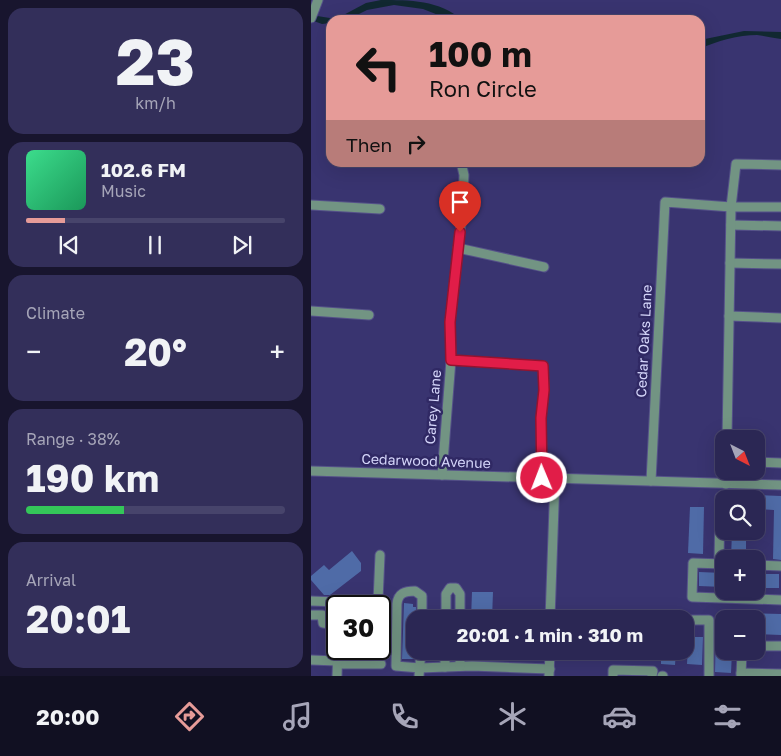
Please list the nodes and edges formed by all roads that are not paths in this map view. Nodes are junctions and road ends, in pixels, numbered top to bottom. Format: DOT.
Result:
graph roads {
  1 [pos="317,3"];
  2 [pos="311,18"];
  3 [pos="781,165"];
  4 [pos="463,167"];
  5 [pos="311,205"];
  6 [pos="781,207"];
  7 [pos="731,208"];
  8 [pos="380,210"];
  9 [pos="731,224"];
  10 [pos="781,226"];
  11 [pos="458,248"];
  12 [pos="730,263"];
  13 [pos="781,264"];
  14 [pos="544,267"];
  15 [pos="311,311"];
  16 [pos="369,315"];
  17 [pos="729,316"];
  18 [pos="781,318"];
  19 [pos="451,360"];
  20 [pos="727,430"];
  21 [pos="765,462"];
  22 [pos="781,463"];
  23 [pos="311,470"];
  24 [pos="442,475"];
  25 [pos="542,478"];
  26 [pos="555,478"];
  27 [pos="726,480"];
  28 [pos="651,481"];
  29 [pos="726,484"];
  30 [pos="781,485"];
  31 [pos="380,555"];
  32 [pos="715,564"];
  33 [pos="765,565"];
  34 [pos="781,566"];
  35 [pos="378,595"];
  36 [pos="715,598"];
  37 [pos="765,599"];
  38 [pos="781,600"];
  39 [pos="311,601"];
  40 [pos="326,603"];
  41 [pos="422,610"];
  42 [pos="446,610"];
  43 [pos="460,610"];
  44 [pos="550,610"];
  45 [pos="311,615"];
  46 [pos="694,620"];
  47 [pos="326,623"];
  48 [pos="765,646"];
  49 [pos="781,646"];
  50 [pos="311,660"];
  51 [pos="337,660"];
  52 [pos="445,660"];
  53 [pos="460,660"];
  54 [pos="742,660"];
  55 [pos="337,663"];
  56 [pos="381,664"];
  57 [pos="460,666"];
  58 [pos="445,667"];
  59 [pos="472,671"];
  60 [pos="419,672"];
  61 [pos="549,672"];
  62 [pos="741,674"];
  63 [pos="781,674"];
  64 [pos="337,676"];
  65 [pos="613,676"];
  66 [pos="652,676"];
  67 [pos="709,676"];
  1 -- 2 [label="street"];
  3 -- 7 [label="street"];
  4 -- 11 [label="street, Carey Lane"];
  5 -- 8 [label="street"];
  6 -- 7 [label="street"];
  7 -- 9 [label="street"];
  7 -- 28 [label="street, Cedar Oaks Lane"];
  9 -- 10 [label="street"];
  9 -- 12 [label="street"];
  11 -- 14 [label="street"];
  11 -- 19 [label="street, Carey Lane"];
  12 -- 13 [label="street"];
  12 -- 17 [label="street"];
  15 -- 16 [label="street"];
  17 -- 18 [label="street"];
  17 -- 20 [label="street"];
  19 -- 24 [label="street, Carey Lane"];
  19 -- 25 [label="street"];
  21 -- 22 [label="street"];
  23 -- 24 [label="street, Cedarwood Avenue"];
  24 -- 25 [label="street, Cedarwood Avenue"];
  25 -- 26 [label="street, Cedarwood Avenue"];
  26 -- 28 [label="street, Cedarwood Avenue"];
  26 -- 44 [label="street"];
  27 -- 29 [label="street"];
  28 -- 29 [label="street, Cedarwood Avenue"];
  29 -- 30 [label="street, Cedarwood Avenue"];
  31 -- 35 [label="street"];
  32 -- 36 [label="street"];
  33 -- 34 [label="street"];
  37 -- 38 [label="street"];
  39 -- 40 [label="street"];
  41 -- 60 [label="street"];
  42 -- 43 [label="street"];
  45 -- 47 [label="street"];
  46 -- 67 [label="street"];
  48 -- 49 [label="street"];
  50 -- 55 [label="street"];
  51 -- 55 [label="street"];
  52 -- 58 [label="street"];
  53 -- 57 [label="street"];
  54 -- 62 [label="street"];
  55 -- 56 [label="street"];
  55 -- 64 [label="street"];
  57 -- 58 [label="street"];
  57 -- 59 [label="street"];
  58 -- 60 [label="street"];
  59 -- 61 [label="street"];
  62 -- 63 [label="street"];
  65 -- 66 [label="street"];
}
